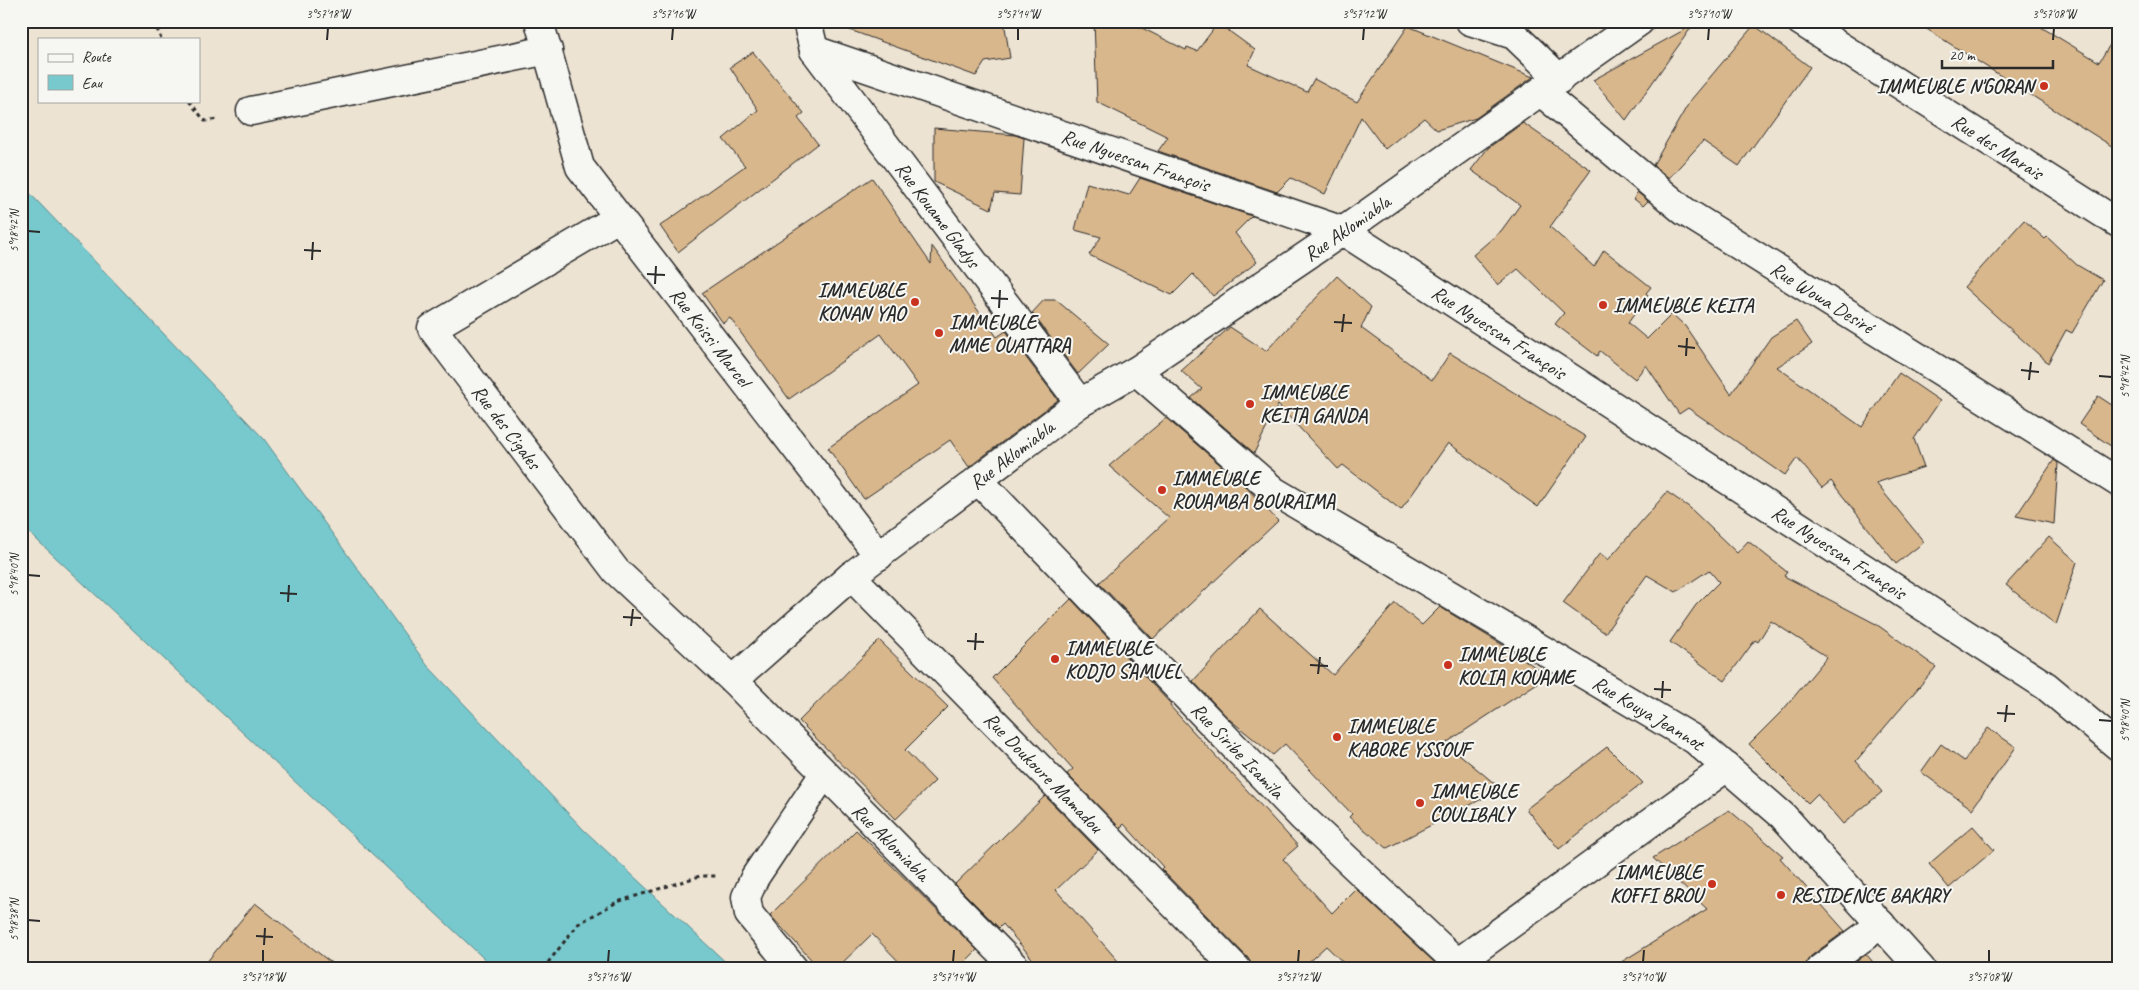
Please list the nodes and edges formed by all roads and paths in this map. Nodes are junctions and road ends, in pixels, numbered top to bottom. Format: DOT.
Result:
graph roads {
  1 [pos="154,21"];
  2 [pos="539,21"];
  3 [pos="808,21"];
  4 [pos="1470,21"];
  5 [pos="1640,21"];
  6 [pos="1800,21"];
  7 [pos="161,38"];
  8 [pos="548,50"];
  9 [pos="814,50"];
  10 [pos="1550,86"];
  11 [pos="251,111"];
  12 [pos="618,218"];
  13 [pos="2118,223"];
  14 [pos="1343,231"];
  15 [pos="1136,371"];
  16 [pos="1080,403"];
  17 [pos="978,480"];
  18 [pos="2118,482"];
  19 [pos="879,556"];
  20 [pos="851,576"];
  21 [pos="733,680"];
  22 [pos="2118,746"];
  23 [pos="1726,767"];
  24 [pos="824,774"];
  25 [pos="755,877"];
  26 [pos="1881,924"];
  27 [pos="1457,966"];
  28 [pos="543,969"];
  29 [pos="794,969"];
  30 [pos="1017,969"];
  31 [pos="1237,969"];
  32 [pos="1820,969"];
  33 [pos="1921,969"];
  1 -- 7 [label="path"];
  2 -- 8 [label="street, Rue Koissi Marcel"];
  3 -- 9 [label="street, Rue Kouame Gladys"];
  4 -- 10 [label="street, Rue Wowa Desiré"];
  5 -- 10 [label="street, Rue Aklomiabla"];
  6 -- 13 [label="street, Rue des Marais"];
  8 -- 11 [label="street"];
  8 -- 12 [label="street, Rue Koissi Marcel"];
  9 -- 14 [label="street, Rue Nguessan François"];
  9 -- 16 [label="street, Rue Kouame Gladys"];
  10 -- 14 [label="street, Rue Aklomiabla"];
  10 -- 18 [label="street, Rue Wowa Desiré"];
  12 -- 19 [label="street, Rue Koissi Marcel"];
  12 -- 21 [label="street, Rue des Cigales"];
  14 -- 15 [label="street, Rue Aklomiabla"];
  14 -- 22 [label="street, Rue Nguessan François"];
  15 -- 16 [label="street, Rue Aklomiabla"];
  15 -- 23 [label="street, Rue Kouya Jeannot"];
  16 -- 17 [label="street, Rue Aklomiabla"];
  17 -- 19 [label="street, Rue Aklomiabla"];
  17 -- 27 [label="street, Rue Siribe Isamïla"];
  19 -- 20 [label="street, Rue Aklomiabla"];
  20 -- 21 [label="street, Rue Aklomiabla"];
  20 -- 31 [label="street, Rue Doukoure Mamadou"];
  21 -- 24 [label="street, Rue Aklomiabla"];
  23 -- 26 [label="street, Rue Kouya Jeannot"];
  23 -- 27 [label="street"];
  24 -- 25 [label="street"];
  24 -- 30 [label="street, Rue Aklomiabla"];
  25 -- 28 [label="path"];
  25 -- 29 [label="street"];
  26 -- 32 [label="street"];
  26 -- 33 [label="street, Rue Kouya Jeannot"];
}
